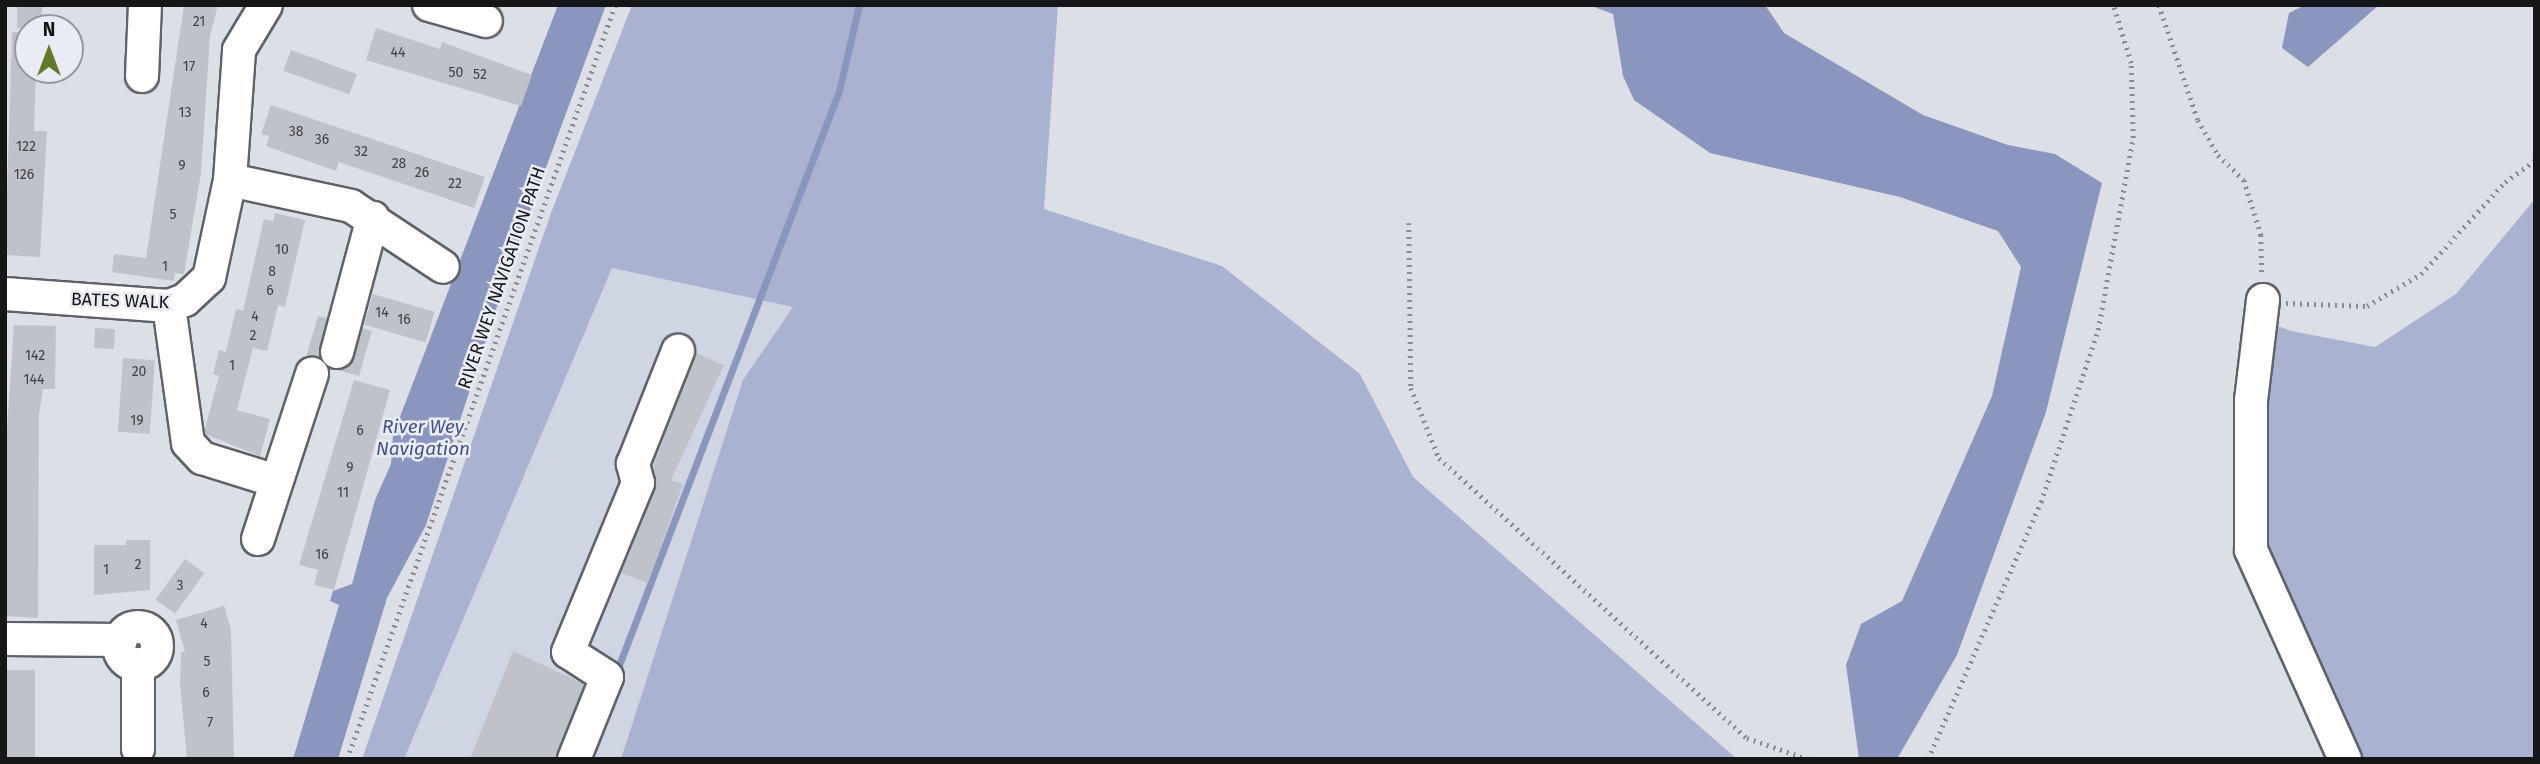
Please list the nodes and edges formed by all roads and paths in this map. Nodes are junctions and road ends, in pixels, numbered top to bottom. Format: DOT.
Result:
graph roads {
  1 [pos="145,5"];
  2 [pos="265,5"];
  3 [pos="615,5"];
  4 [pos="2113,5"];
  5 [pos="2159,5"];
  6 [pos="435,6"];
  7 [pos="486,20"];
  8 [pos="142,76"];
  9 [pos="2535,160"];
  10 [pos="230,180"];
  11 [pos="373,218"];
  12 [pos="1409,223"];
  13 [pos="443,267"];
  14 [pos="5,294"];
  15 [pos="2263,300"];
  16 [pos="169,306"];
  17 [pos="678,351"];
  18 [pos="337,352"];
  19 [pos="312,374"];
  20 [pos="276,481"];
  21 [pos="258,539"];
  22 [pos="5,639"];
  23 [pos="138,748"];
  24 [pos="347,759"];
  25 [pos="574,759"];
  26 [pos="1808,759"];
  27 [pos="1928,759"];
  28 [pos="2345,759"];
  1 -- 8 [label="street"];
  2 -- 10 [label="street, BATES WALK"];
  3 -- 24 [label="path, RIVER WEY NAVIGATION PATH"];
  4 -- 27 [label="path"];
  5 -- 15 [label="path"];
  6 -- 7 [label="street"];
  9 -- 15 [label="path"];
  10 -- 11 [label="street"];
  10 -- 16 [label="street, BATES WALK"];
  11 -- 13 [label="street"];
  11 -- 18 [label="street"];
  12 -- 26 [label="path"];
  14 -- 16 [label="street, BATES WALK"];
  15 -- 28 [label="street"];
  16 -- 20 [label="street"];
  17 -- 25 [label="street"];
  19 -- 20 [label="street"];
  20 -- 21 [label="street"];
  22 -- 23 [label="street"];
}
